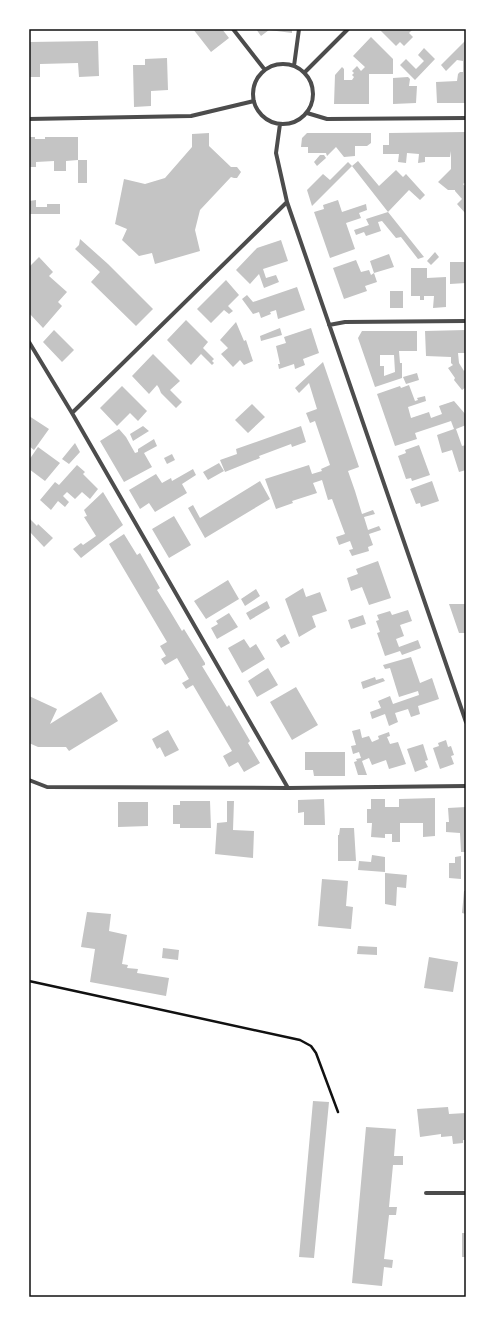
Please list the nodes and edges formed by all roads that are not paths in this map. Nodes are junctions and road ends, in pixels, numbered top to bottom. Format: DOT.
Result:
graph roads {
  1 [pos="233,29"];
  2 [pos="299,29"];
  3 [pos="348,29"];
  4 [pos="294,66"];
  5 [pos="265,70"];
  6 [pos="304,72"];
  7 [pos="254,101"];
  8 [pos="306,113"];
  9 [pos="466,118"];
  10 [pos="29,119"];
  11 [pos="280,124"];
  12 [pos="287,202"];
  13 [pos="466,321"];
  14 [pos="329,326"];
  15 [pos="29,342"];
  16 [pos="72,413"];
  17 [pos="466,722"];
  18 [pos="29,780"];
  19 [pos="466,786"];
  20 [pos="288,788"];
  21 [pos="466,1193"];
  22 [pos="426,1194"];
  1 -- 5 [label="street"];
  2 -- 4 [label="street"];
  3 -- 6 [label="street"];
  4 -- 5 [label="street"];
  4 -- 6 [label="street"];
  5 -- 7 [label="street"];
  6 -- 8 [label="street"];
  7 -- 10 [label="street"];
  7 -- 11 [label="street"];
  8 -- 9 [label="street"];
  8 -- 11 [label="street"];
  11 -- 12 [label="street"];
  12 -- 14 [label="street"];
  12 -- 16 [label="street"];
  13 -- 14 [label="street"];
  14 -- 17 [label="street"];
  15 -- 16 [label="street"];
  16 -- 20 [label="street"];
  18 -- 20 [label="street"];
  19 -- 20 [label="street"];
  21 -- 22 [label="street"];
}
